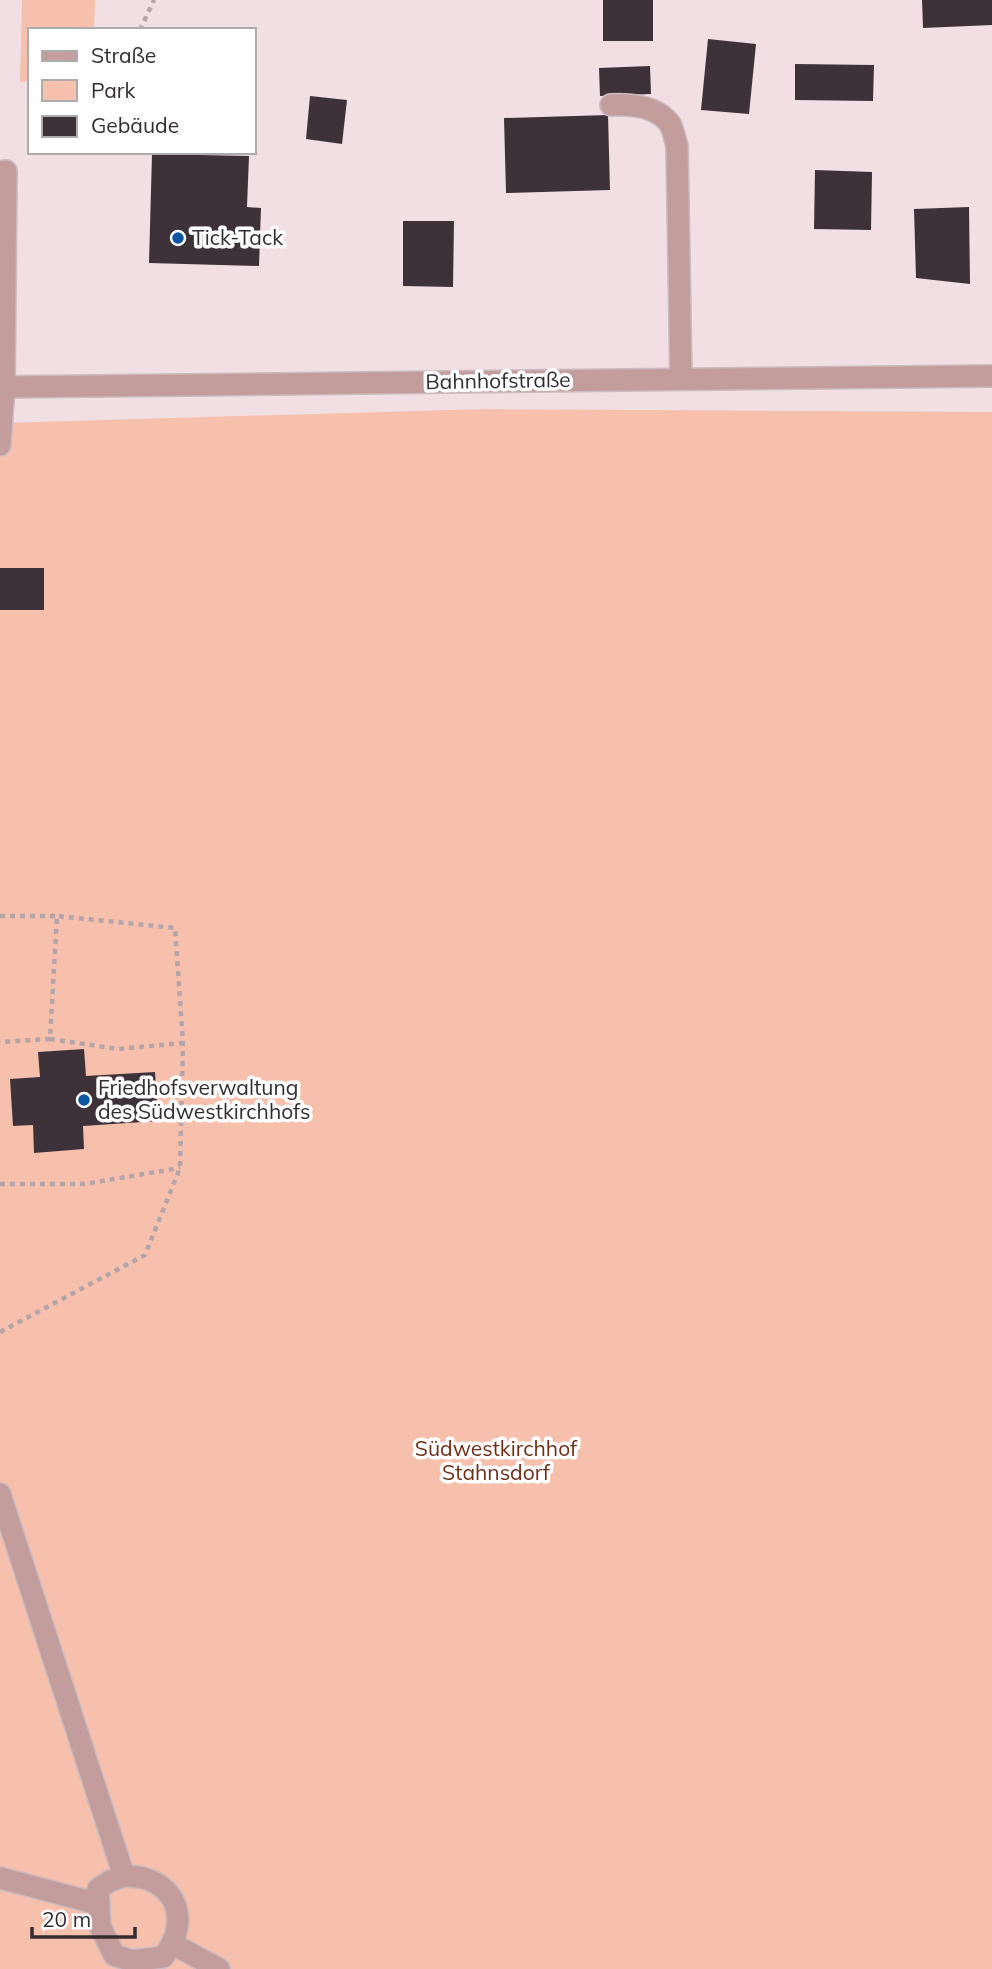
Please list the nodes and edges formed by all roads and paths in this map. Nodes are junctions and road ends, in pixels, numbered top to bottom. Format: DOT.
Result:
graph roads {
  1 [pos="154,0"];
  2 [pos="141,28"];
  3 [pos="611,104"];
  4 [pos="0,172"];
  5 [pos="992,376"];
  6 [pos="681,380"];
  7 [pos="2,386"];
  8 [pos="0,444"];
  9 [pos="57,915"];
  10 [pos="0,916"];
  11 [pos="50,1039"];
  12 [pos="0,1042"];
  13 [pos="183,1043"];
  14 [pos="180,1168"];
  15 [pos="0,1184"];
  16 [pos="0,1332"];
  17 [pos="0,1494"];
  18 [pos="124,1876"];
  19 [pos="0,1878"];
  20 [pos="99,1905"];
  21 [pos="173,1944"];
  22 [pos="133,1965"];
  23 [pos="219,1969"];
  1 -- 2 [label="path"];
  3 -- 6 [label="street"];
  4 -- 7 [label="street"];
  5 -- 6 [label="street, Bahnhofstraße"];
  6 -- 7 [label="street, Bahnhofstraße"];
  7 -- 8 [label="street"];
  9 -- 10 [label="path"];
  9 -- 11 [label="path"];
  9 -- 13 [label="path"];
  11 -- 12 [label="path"];
  11 -- 13 [label="path"];
  13 -- 14 [label="path"];
  14 -- 15 [label="path"];
  14 -- 16 [label="path"];
  17 -- 18 [label="street"];
  18 -- 20 [label="street"];
  18 -- 21 [label="street"];
  19 -- 20 [label="street"];
  20 -- 22 [label="street"];
  21 -- 22 [label="street"];
  21 -- 23 [label="street"];
}
